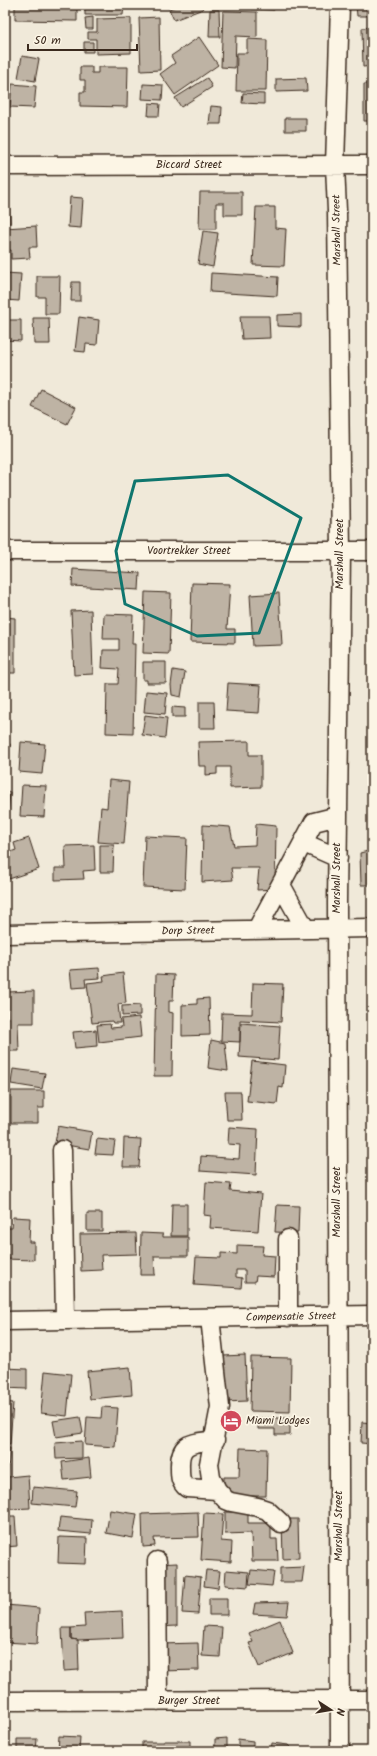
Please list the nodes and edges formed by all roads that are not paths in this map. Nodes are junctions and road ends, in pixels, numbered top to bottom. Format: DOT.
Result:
graph roads {
  1 [pos="340,5"];
  2 [pos="335,165"];
  3 [pos="372,165"];
  4 [pos="5,166"];
  5 [pos="5,551"];
  6 [pos="372,551"];
  7 [pos="340,552"];
  8 [pos="338,816"];
  9 [pos="304,843"];
  10 [pos="338,858"];
  11 [pos="281,885"];
  12 [pos="305,928"];
  13 [pos="337,928"];
  14 [pos="372,928"];
  15 [pos="257,929"];
  16 [pos="5,934"];
  17 [pos="62,1150"];
  18 [pos="288,1239"];
  19 [pos="338,1315"];
  20 [pos="372,1315"];
  21 [pos="288,1317"];
  22 [pos="210,1318"];
  23 [pos="5,1320"];
  24 [pos="65,1320"];
  25 [pos="215,1440"];
  26 [pos="217,1490"];
  27 [pos="281,1523"];
  28 [pos="157,1561"];
  29 [pos="340,1700"];
  30 [pos="372,1700"];
  31 [pos="5,1701"];
  32 [pos="158,1701"];
  33 [pos="340,1751"];
  1 -- 2 [label="street, Marshall Street"];
  2 -- 3 [label="street, Biccard Street"];
  2 -- 4 [label="street, Biccard Street"];
  2 -- 7 [label="street, Marshall Street"];
  5 -- 7 [label="street, Voortrekker Street"];
  6 -- 7 [label="street, Voortrekker Street"];
  7 -- 8 [label="street, Marshall Street"];
  8 -- 9 [label="street"];
  8 -- 10 [label="street, Marshall Street"];
  9 -- 10 [label="street"];
  9 -- 11 [label="street"];
  10 -- 13 [label="street, Marshall Street"];
  11 -- 12 [label="street"];
  11 -- 15 [label="street"];
  12 -- 13 [label="street, Dorp Street"];
  12 -- 15 [label="street, Dorp Street"];
  13 -- 14 [label="street, Dorp Street"];
  13 -- 19 [label="street, Marshall Street"];
  15 -- 16 [label="street, Dorp Street"];
  17 -- 24 [label="street"];
  18 -- 21 [label="street"];
  19 -- 20 [label="street, Compensatie Street"];
  19 -- 21 [label="street, Compensatie Street"];
  19 -- 29 [label="street, Marshall Street"];
  21 -- 22 [label="street, Compensatie Street"];
  22 -- 24 [label="street, Compensatie Street"];
  22 -- 25 [label="street"];
  23 -- 24 [label="street, Compensatie Street"];
  25 -- 26 [label="street"];
  25 -- 26 [label="street"];
  26 -- 27 [label="street"];
  28 -- 32 [label="street"];
  29 -- 30 [label="street, Burger Street"];
  29 -- 32 [label="street, Burger Street"];
  29 -- 33 [label="street, Marshall Street"];
  31 -- 32 [label="street, Burger Street"];
}
